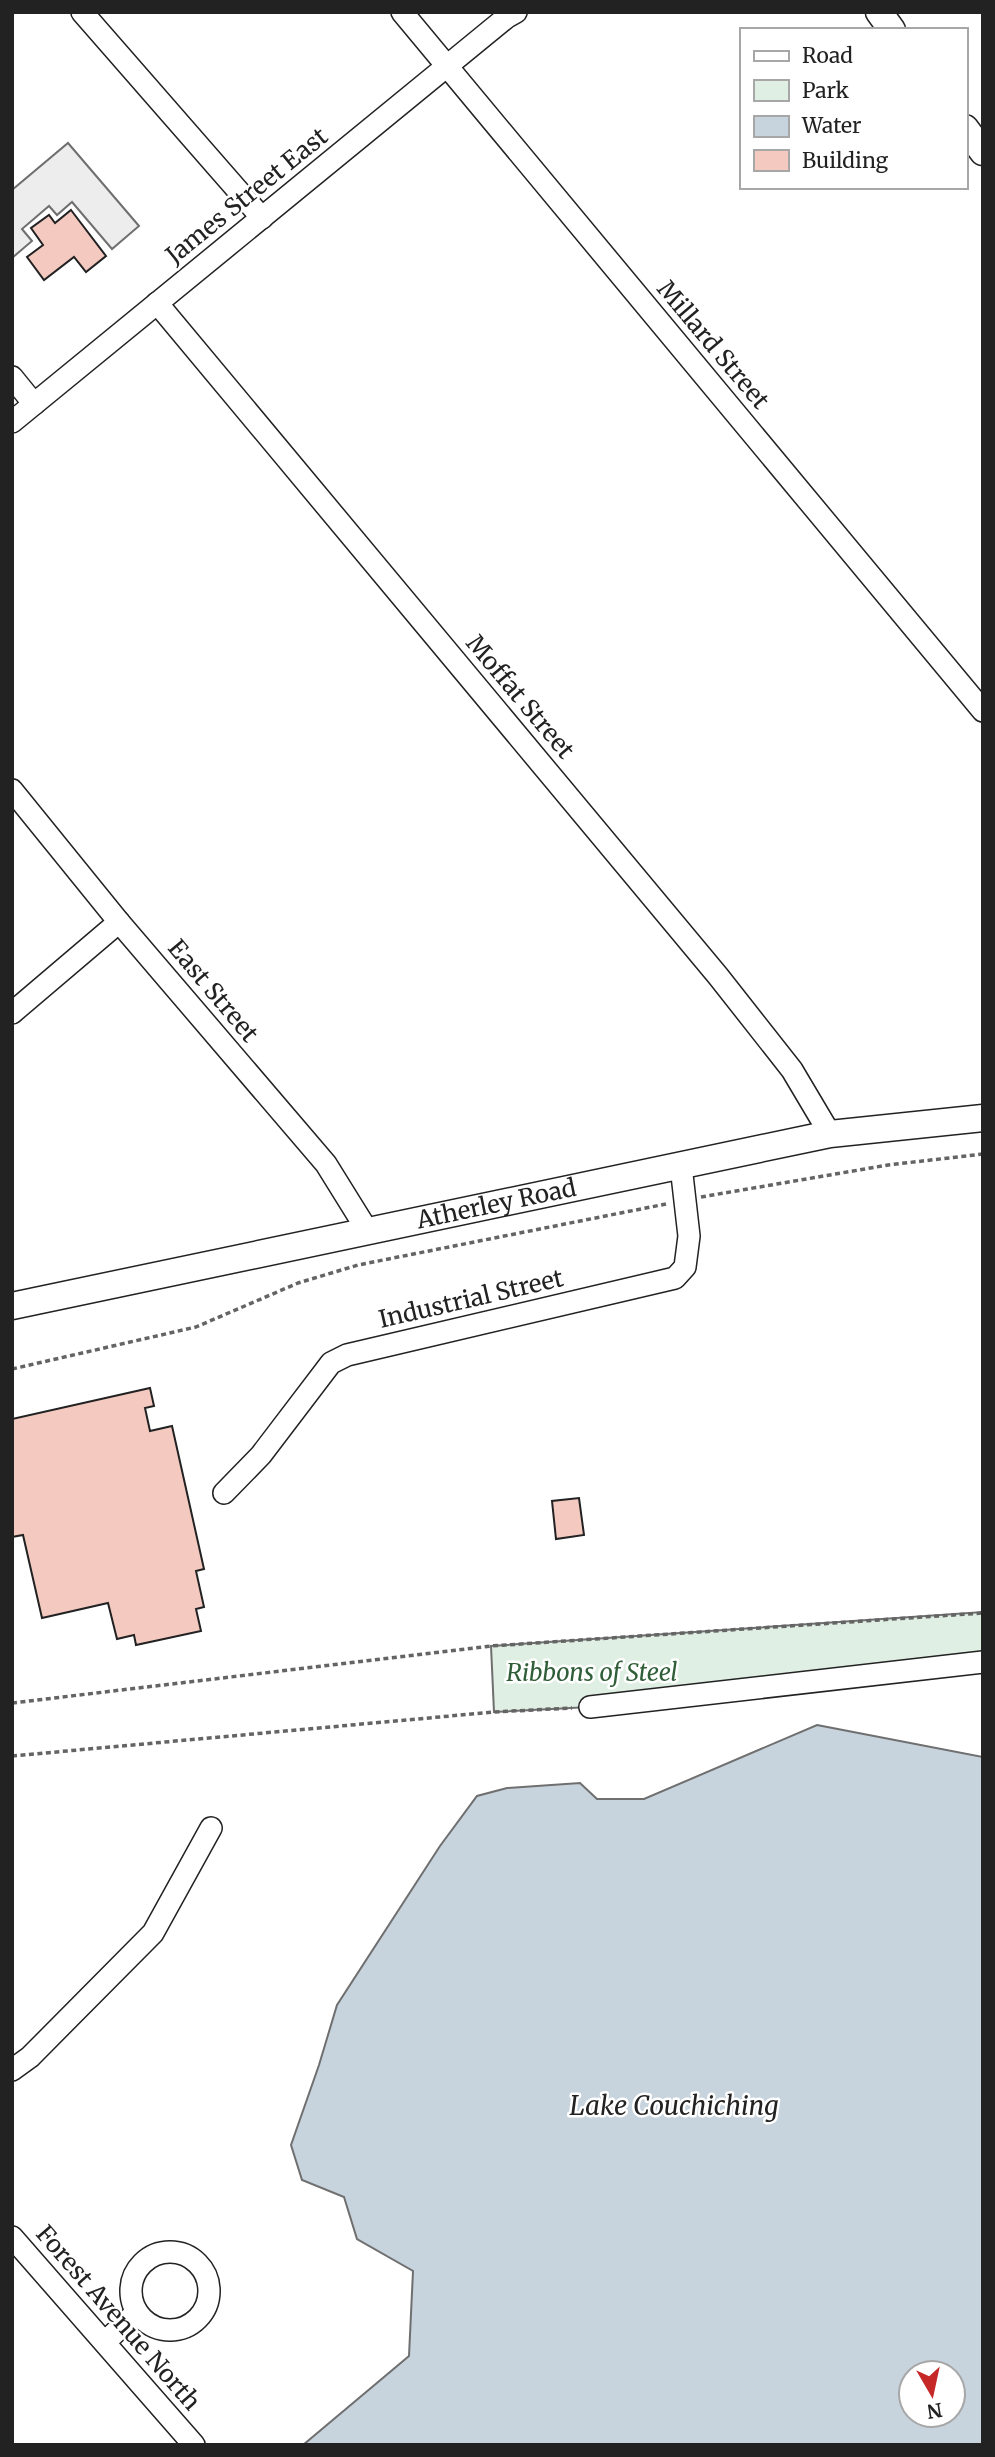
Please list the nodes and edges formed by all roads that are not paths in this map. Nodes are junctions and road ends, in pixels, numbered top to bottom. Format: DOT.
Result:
graph roads {
  1 [pos="82,12"];
  2 [pos="402,12"];
  3 [pos="516,12"];
  4 [pos="879,12"];
  5 [pos="891,28"];
  6 [pos="447,66"];
  7 [pos="967,131"];
  8 [pos="983,152"];
  9 [pos="262,218"];
  10 [pos="157,303"];
  11 [pos="12,377"];
  12 [pos="34,404"];
  13 [pos="12,422"];
  14 [pos="983,711"];
  15 [pos="13,793"];
  16 [pos="119,922"];
  17 [pos="12,1013"];
  18 [pos="983,1118"];
  19 [pos="830,1134"];
  20 [pos="681,1166"];
  21 [pos="367,1230"];
  22 [pos="12,1306"];
  23 [pos="224,1493"];
  24 [pos="983,1662"];
  25 [pos="590,1707"];
  26 [pos="211,1828"];
  27 [pos="12,2070"];
  28 [pos="12,2237"];
  29 [pos="137,2312"];
  30 [pos="105,2342"];
  31 [pos="188,2439"];
  1 -- 9 [label="street"];
  2 -- 6 [label="street, Millard Street"];
  3 -- 6 [label="street, James Street East"];
  4 -- 5 [label="main road"];
  6 -- 9 [label="street, James Street East"];
  6 -- 14 [label="street, Millard Street"];
  7 -- 8 [label="main road"];
  9 -- 10 [label="street, James Street East"];
  10 -- 12 [label="street, James Street East"];
  10 -- 19 [label="street, Moffat Street"];
  11 -- 12 [label="street"];
  12 -- 13 [label="street, James Street East"];
  15 -- 16 [label="street, East Street"];
  16 -- 17 [label="street"];
  16 -- 21 [label="street, East Street"];
  18 -- 19 [label="main road, Atherley Road"];
  19 -- 20 [label="main road, Atherley Road"];
  20 -- 21 [label="main road, Atherley Road"];
  20 -- 23 [label="street, Industrial Street"];
  21 -- 22 [label="main road, Atherley Road"];
  24 -- 25 [label="street"];
  26 -- 27 [label="street"];
  28 -- 30 [label="street, Forest Avenue North"];
  29 -- 30 [label="street"];
  30 -- 31 [label="street, Forest Avenue North"];
}
